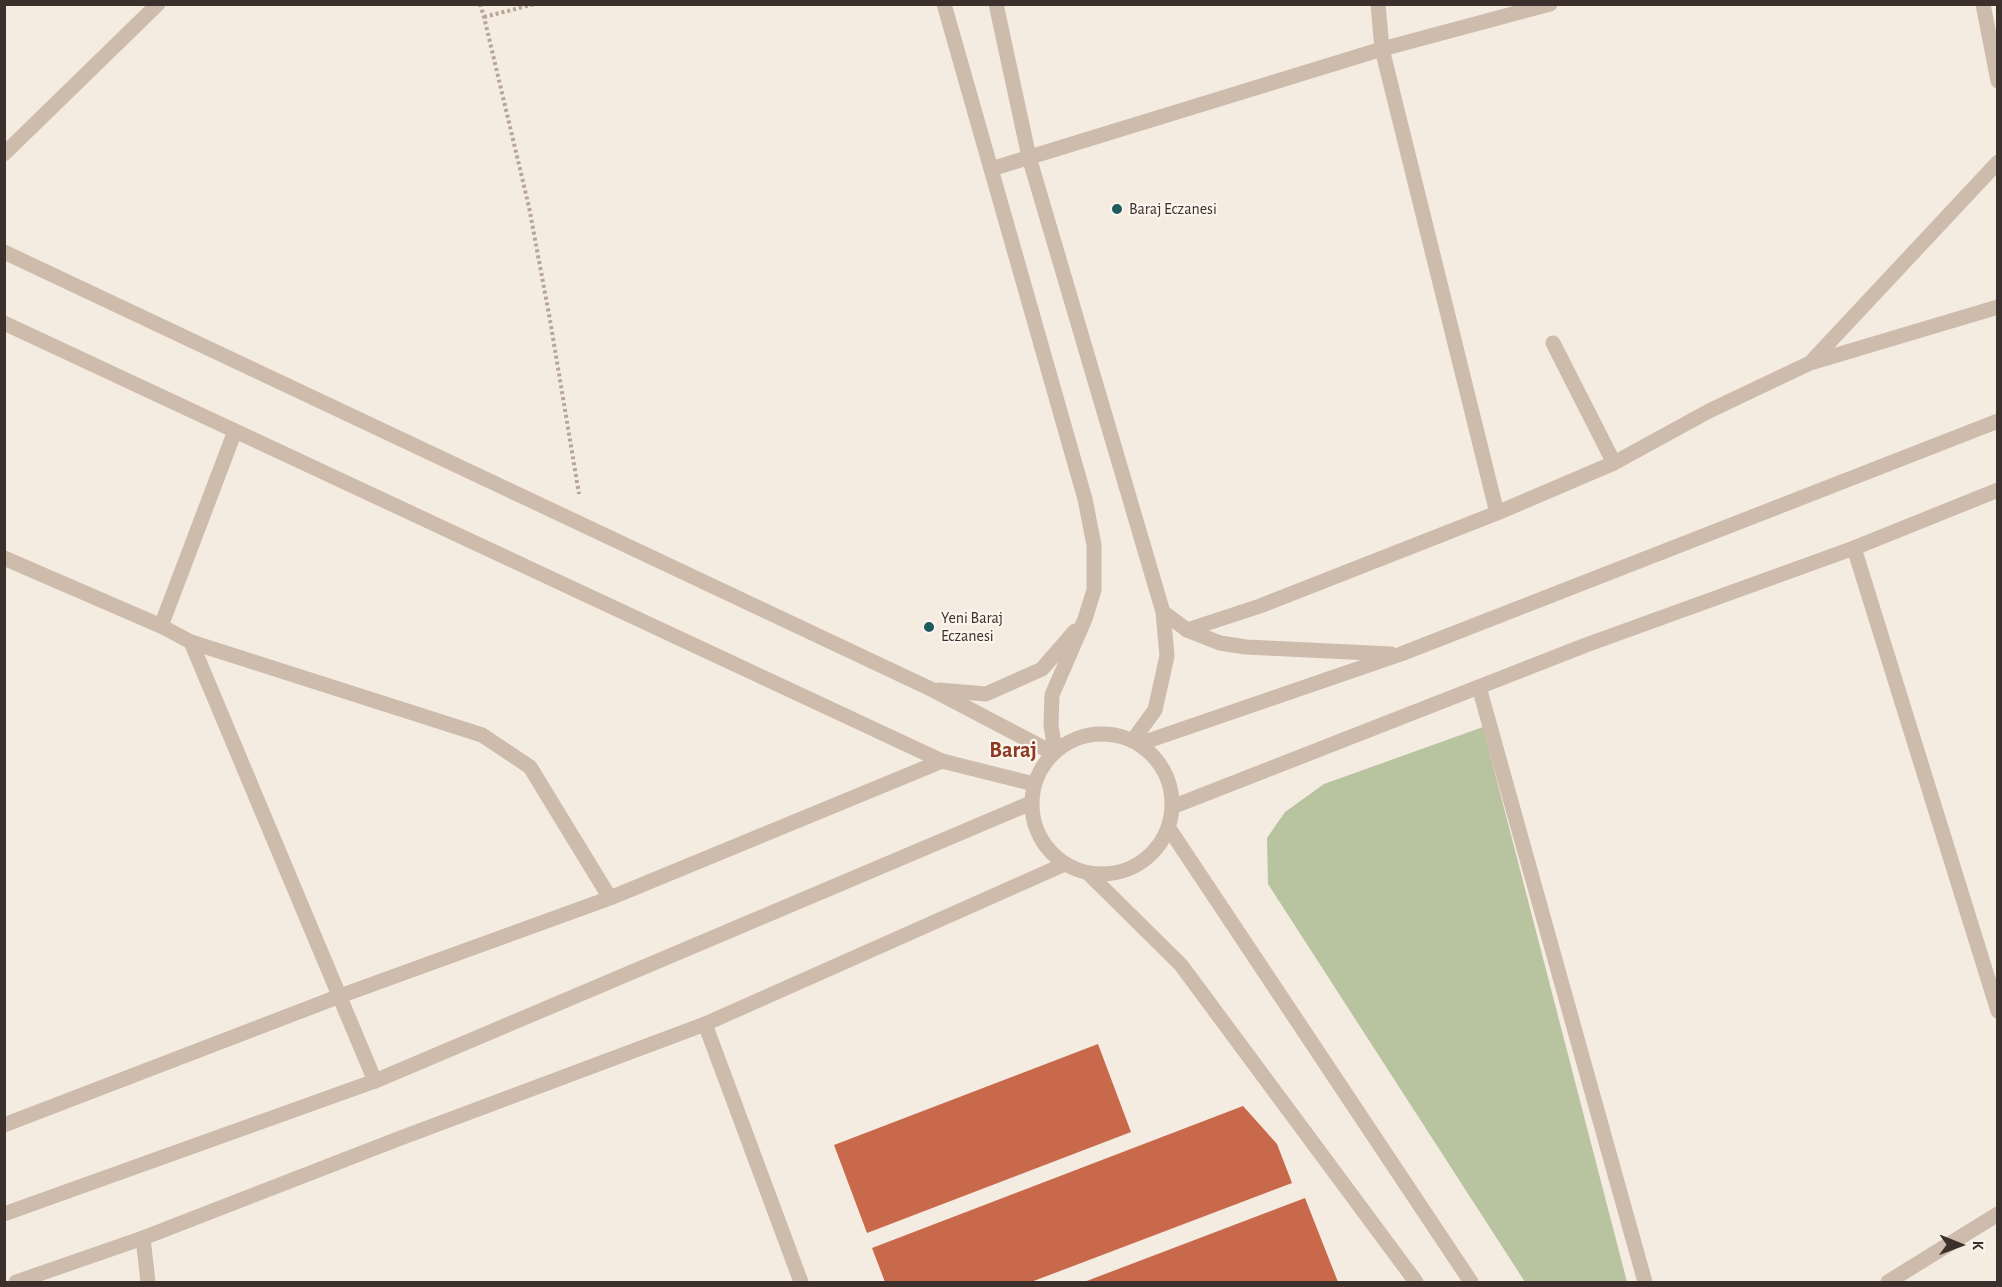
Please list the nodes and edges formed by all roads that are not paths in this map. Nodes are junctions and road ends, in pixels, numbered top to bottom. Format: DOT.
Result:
graph roads {
  1 [pos="158,4"];
  2 [pos="944,4"];
  3 [pos="996,4"];
  4 [pos="1378,4"];
  5 [pos="1550,4"];
  6 [pos="1983,4"];
  7 [pos="1382,49"];
  8 [pos="1998,81"];
  9 [pos="4,154"];
  10 [pos="1029,157"];
  11 [pos="1998,162"];
  12 [pos="991,169"];
  13 [pos="4,252"];
  14 [pos="1998,307"];
  15 [pos="4,323"];
  16 [pos="1553,343"];
  17 [pos="1810,363"];
  18 [pos="1998,421"];
  19 [pos="235,431"];
  20 [pos="1614,463"];
  21 [pos="1998,490"];
  22 [pos="1497,513"];
  23 [pos="1854,548"];
  24 [pos="4,558"];
  25 [pos="1163,612"];
  26 [pos="1084,619"];
  27 [pos="161,626"];
  28 [pos="1187,630"];
  29 [pos="191,642"];
  30 [pos="1401,654"];
  31 [pos="1479,687"];
  32 [pos="933,690"];
  33 [pos="1136,742"];
  34 [pos="1054,752"];
  35 [pos="942,761"];
  36 [pos="1034,784"];
  37 [pos="1031,803"];
  38 [pos="1172,807"];
  39 [pos="1168,827"];
  40 [pos="1065,864"];
  41 [pos="1088,873"];
  42 [pos="610,898"];
  43 [pos="340,996"];
  44 [pos="1998,1011"];
  45 [pos="705,1024"];
  46 [pos="375,1081"];
  47 [pos="4,1125"];
  48 [pos="4,1214"];
  49 [pos="1998,1214"];
  50 [pos="143,1238"];
  51 [pos="16,1282"];
  52 [pos="148,1282"];
  53 [pos="801,1282"];
  54 [pos="1416,1282"];
  55 [pos="1471,1282"];
  56 [pos="1645,1282"];
  57 [pos="1888,1282"];
  1 -- 9 [label="street"];
  2 -- 12 [label="street"];
  3 -- 10 [label="street"];
  4 -- 7 [label="street"];
  5 -- 7 [label="street"];
  6 -- 8 [label="street"];
  7 -- 10 [label="street"];
  7 -- 22 [label="street"];
  10 -- 12 [label="street"];
  10 -- 25 [label="street"];
  11 -- 17 [label="street"];
  12 -- 26 [label="street"];
  13 -- 32 [label="street"];
  14 -- 17 [label="street"];
  15 -- 19 [label="street"];
  16 -- 20 [label="street"];
  17 -- 20 [label="street"];
  18 -- 30 [label="street"];
  19 -- 27 [label="street"];
  19 -- 35 [label="street"];
  20 -- 22 [label="street"];
  21 -- 23 [label="street"];
  22 -- 28 [label="street"];
  23 -- 31 [label="street"];
  23 -- 44 [label="street"];
  24 -- 27 [label="street"];
  25 -- 28 [label="street"];
  25 -- 33 [label="street"];
  26 -- 32 [label="street"];
  26 -- 34 [label="street"];
  27 -- 29 [label="street"];
  28 -- 30 [label="street"];
  29 -- 42 [label="street"];
  29 -- 43 [label="street"];
  30 -- 33 [label="street"];
  31 -- 38 [label="street"];
  31 -- 56 [label="street"];
  32 -- 34 [label="street"];
  33 -- 34 [label="street"];
  33 -- 38 [label="street"];
  34 -- 36 [label="street"];
  35 -- 36 [label="street"];
  35 -- 42 [label="street"];
  36 -- 37 [label="street"];
  37 -- 40 [label="street"];
  37 -- 46 [label="street"];
  38 -- 39 [label="street"];
  39 -- 41 [label="street"];
  39 -- 55 [label="street"];
  40 -- 41 [label="street"];
  40 -- 45 [label="street"];
  41 -- 54 [label="street"];
  42 -- 43 [label="street"];
  43 -- 46 [label="street"];
  43 -- 47 [label="street"];
  45 -- 50 [label="street"];
  45 -- 53 [label="street"];
  46 -- 48 [label="street"];
  49 -- 57 [label="street"];
  50 -- 51 [label="street"];
  50 -- 52 [label="street"];
}
